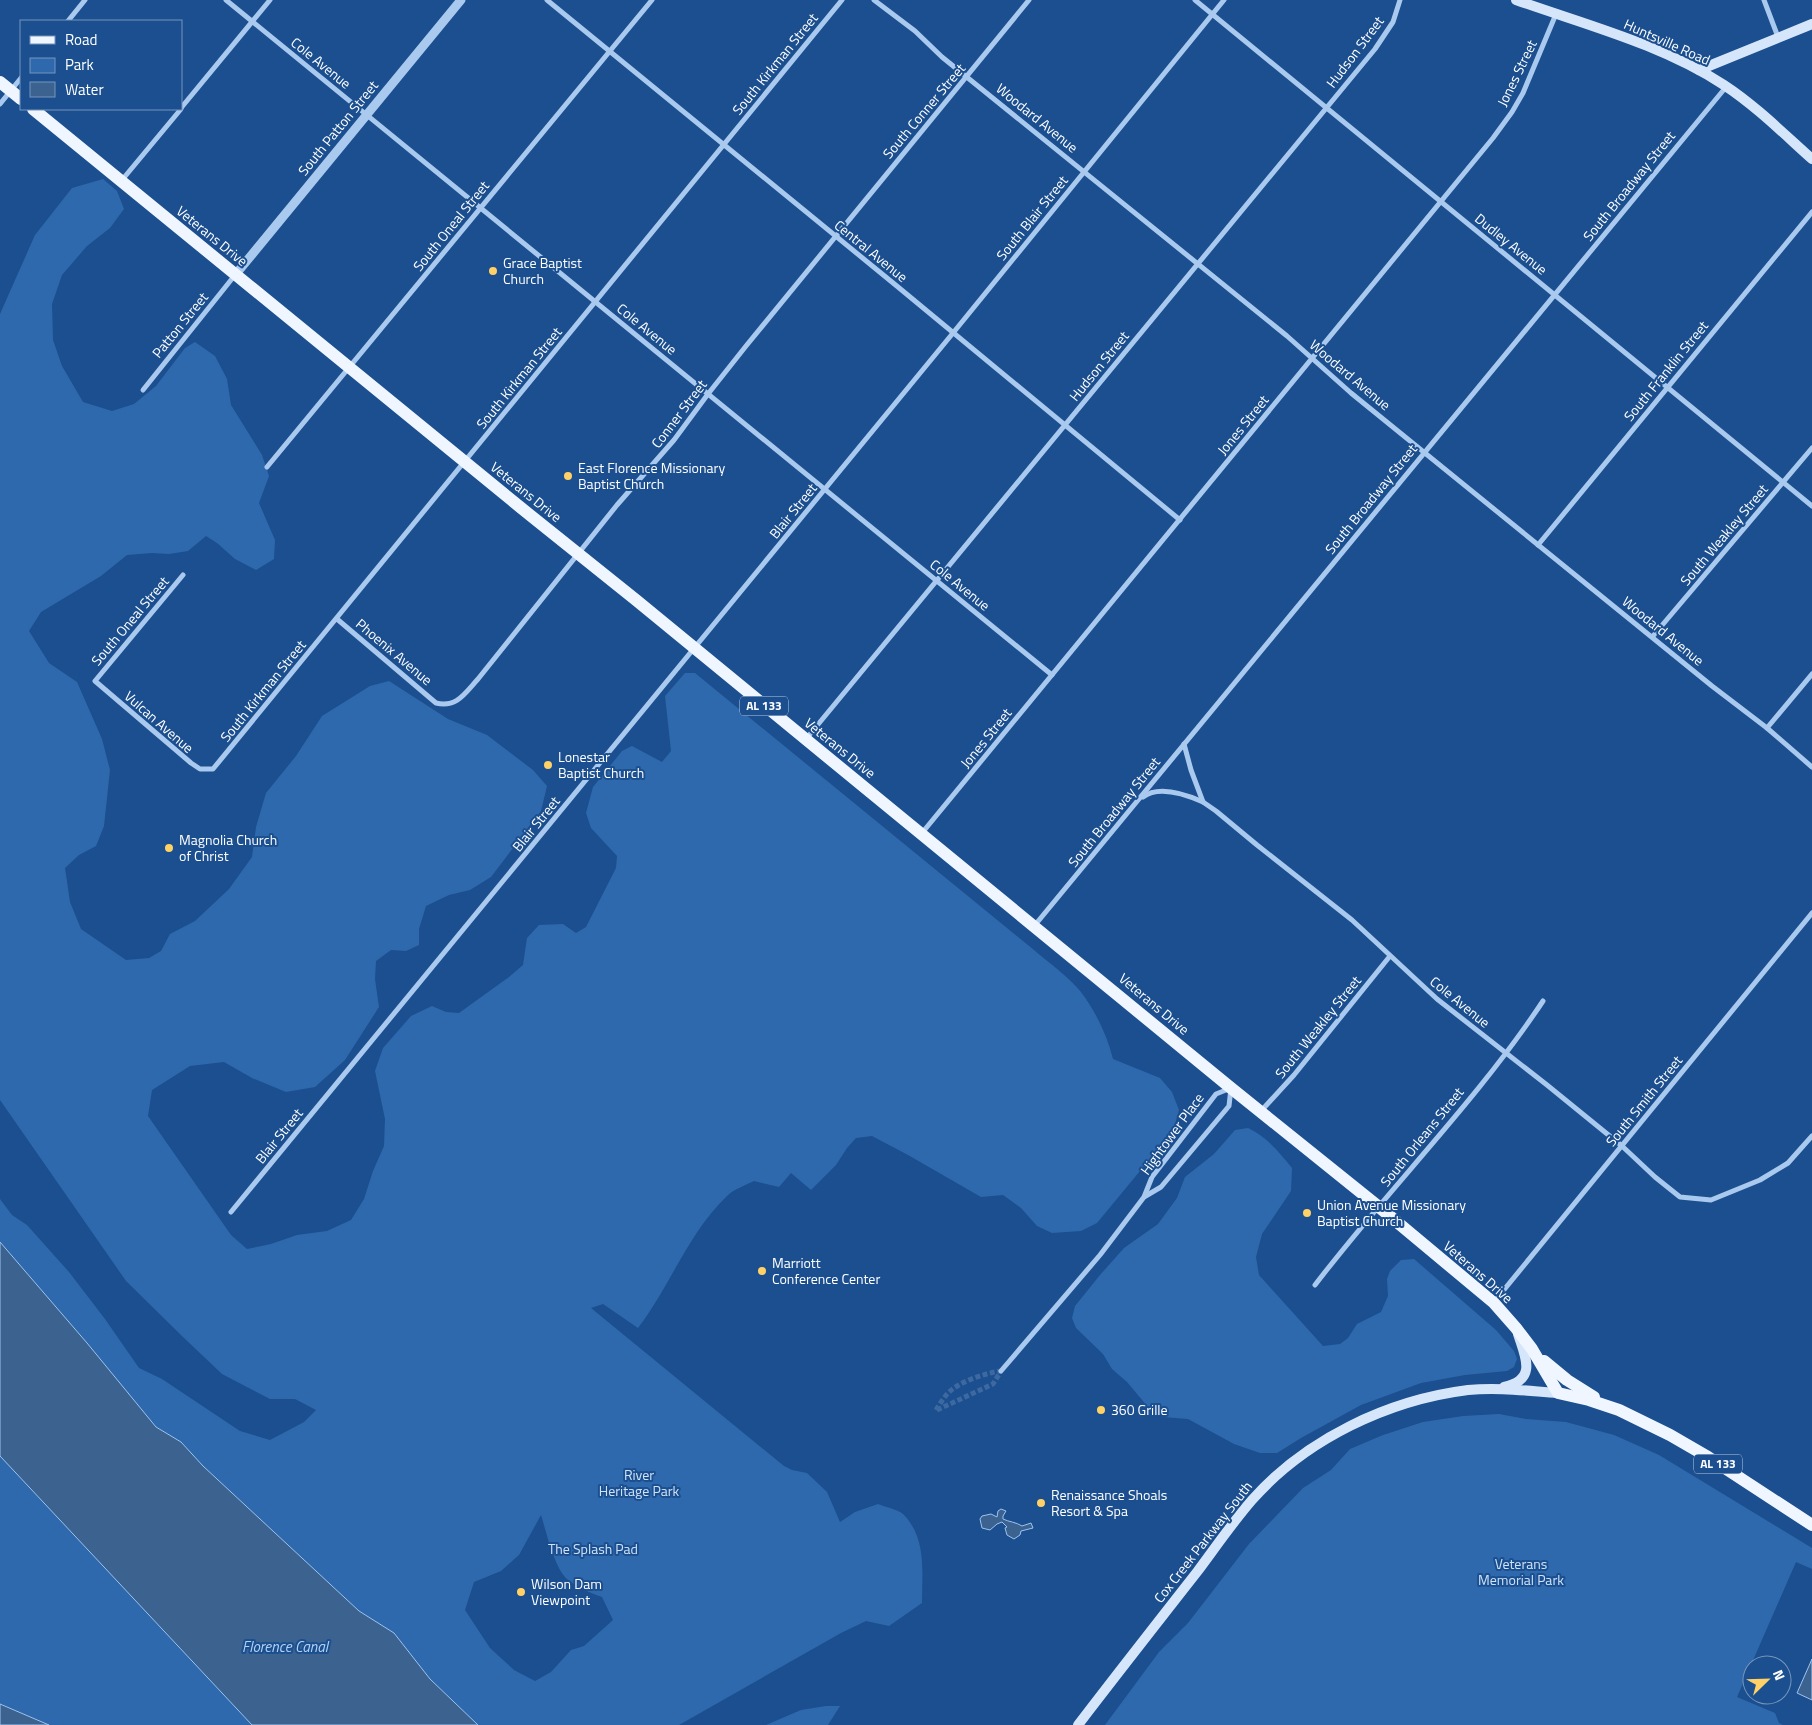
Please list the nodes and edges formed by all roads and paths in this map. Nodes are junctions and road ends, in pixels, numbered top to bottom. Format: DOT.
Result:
graph roads {
  1 [pos="85,0"];
  2 [pos="226,0"];
  3 [pos="270,0"];
  4 [pos="461,0"];
  5 [pos="547,0"];
  6 [pos="652,0"];
  7 [pos="842,0"];
  8 [pos="874,0"];
  9 [pos="1029,0"];
  10 [pos="1195,0"];
  11 [pos="1224,0"];
  12 [pos="1400,0"];
  13 [pos="1516,0"];
  14 [pos="1764,0"];
  15 [pos="1212,14"];
  16 [pos="1556,14"];
  17 [pos="69,20"];
  18 [pos="253,21"];
  19 [pos="1812,24"];
  20 [pos="1778,38"];
  21 [pos="610,51"];
  22 [pos="1699,70"];
  23 [pos="968,76"];
  24 [pos="20,79"];
  25 [pos="0,82"];
  26 [pos="1726,86"];
  27 [pos="11,90"];
  28 [pos="20,98"];
  29 [pos="0,104"];
  30 [pos="182,107"];
  31 [pos="1326,108"];
  32 [pos="34,110"];
  33 [pos="179,110"];
  34 [pos="367,115"];
  35 [pos="724,145"];
  36 [pos="1812,159"];
  37 [pos="1085,171"];
  38 [pos="122,181"];
  39 [pos="1441,202"];
  40 [pos="481,208"];
  41 [pos="1812,212"];
  42 [pos="836,237"];
  43 [pos="1197,264"];
  44 [pos="236,274"];
  45 [pos="1554,295"];
  46 [pos="596,302"];
  47 [pos="953,333"];
  48 [pos="1313,358"];
  49 [pos="349,368"];
  50 [pos="1667,388"];
  51 [pos="142,390"];
  52 [pos="708,394"];
  53 [pos="1064,425"];
  54 [pos="1812,448"];
  55 [pos="1425,452"];
  56 [pos="465,462"];
  57 [pos="267,467"];
  58 [pos="1783,482"];
  59 [pos="825,489"];
  60 [pos="1812,506"];
  61 [pos="1180,520"];
  62 [pos="1538,545"];
  63 [pos="578,553"];
  64 [pos="183,575"];
  65 [pos="936,580"];
  66 [pos="337,619"];
  67 [pos="1653,636"];
  68 [pos="694,648"];
  69 [pos="1812,674"];
  70 [pos="1052,675"];
  71 [pos="95,681"];
  72 [pos="436,703"];
  73 [pos="1767,728"];
  74 [pos="805,740"];
  75 [pos="1184,744"];
  76 [pos="1812,767"];
  77 [pos="214,769"];
  78 [pos="1204,802"];
  79 [pos="1135,804"];
  80 [pos="921,834"];
  81 [pos="1812,913"];
  82 [pos="1034,926"];
  83 [pos="1390,956"];
  84 [pos="1543,1001"];
  85 [pos="1505,1052"];
  86 [pos="1231,1088"];
  87 [pos="1262,1111"];
  88 [pos="1812,1136"];
  89 [pos="1622,1146"];
  90 [pos="1144,1197"];
  91 [pos="1379,1207"];
  92 [pos="231,1212"];
  93 [pos="1315,1285"];
  94 [pos="1494,1303"];
  95 [pos="1516,1328"];
  96 [pos="1532,1349"];
  97 [pos="1001,1371"];
  98 [pos="1496,1389"];
  99 [pos="1558,1394"];
  100 [pos="1618,1410"];
  101 [pos="1812,1525"];
  102 [pos="1078,1725"];
  1 -- 17 [label="street"];
  2 -- 18 [label="street, Cole Avenue"];
  3 -- 18 [label="street"];
  4 -- 34 [label="street, South Patton Street"];
  5 -- 21 [label="street, Central Avenue"];
  6 -- 21 [label="street, South Oneal Street"];
  7 -- 35 [label="street, South Kirkman Street"];
  8 -- 23 [label="street, Woodard Avenue"];
  9 -- 23 [label="street, South Conner Street"];
  10 -- 15 [label="street, Dudley Avenue"];
  11 -- 15 [label="street, South Blair Street"];
  12 -- 31 [label="street, Hudson Street"];
  13 -- 16 [label="main road, Huntsville Road"];
  14 -- 20 [label="street"];
  15 -- 31 [label="street, Dudley Avenue"];
  15 -- 37 [label="street, South Blair Street"];
  16 -- 22 [label="main road, Huntsville Road"];
  16 -- 39 [label="street, Jones Street"];
  18 -- 30 [label="street"];
  18 -- 34 [label="street, Cole Avenue"];
  19 -- 20 [label="main road"];
  20 -- 22 [label="main road"];
  21 -- 35 [label="street, Central Avenue"];
  21 -- 40 [label="street, South Oneal Street"];
  22 -- 26 [label="main road, Huntsville Road"];
  23 -- 37 [label="street, Woodard Avenue"];
  23 -- 42 [label="street, South Conner Street"];
  24 -- 27 [label="street"];
  25 -- 27 [label="main road"];
  26 -- 36 [label="main road, Huntsville Road"];
  26 -- 45 [label="street, South Broadway Street"];
  27 -- 28 [label="main road"];
  27 -- 29 [label="street"];
  31 -- 39 [label="street, Dudley Avenue"];
  31 -- 43 [label="street, Hudson Street"];
  32 -- 38 [label="main road, Veterans Drive / AL 133"];
  33 -- 38 [label="street"];
  34 -- 40 [label="street, Cole Avenue"];
  34 -- 44 [label="street, South Patton Street"];
  35 -- 42 [label="street, Central Avenue"];
  35 -- 46 [label="street, South Kirkman Street"];
  37 -- 43 [label="street, Woodard Avenue"];
  37 -- 47 [label="street, South Blair Street"];
  38 -- 44 [label="main road, Veterans Drive / AL 133"];
  39 -- 45 [label="street, Dudley Avenue"];
  39 -- 48 [label="street, Jones Street"];
  40 -- 46 [label="street, Cole Avenue"];
  40 -- 49 [label="street, South Oneal Street"];
  41 -- 50 [label="street, South Franklin Street"];
  42 -- 47 [label="street, Central Avenue"];
  42 -- 52 [label="street, Conner Street"];
  43 -- 48 [label="street, Woodard Avenue"];
  43 -- 53 [label="street, Hudson Street"];
  44 -- 49 [label="main road, Veterans Drive / AL 133"];
  44 -- 51 [label="street, Patton Street"];
  45 -- 50 [label="street, Dudley Avenue"];
  45 -- 55 [label="street, South Broadway Street"];
  46 -- 52 [label="street, Cole Avenue"];
  46 -- 56 [label="street, South Kirkman Street"];
  47 -- 53 [label="street, Central Avenue"];
  47 -- 59 [label="street, Blair Street"];
  48 -- 55 [label="street, Woodard Avenue"];
  48 -- 61 [label="street, Jones Street"];
  49 -- 56 [label="main road, Veterans Drive / AL 133"];
  49 -- 57 [label="street, South Oneal Street"];
  50 -- 58 [label="street, Dudley Avenue"];
  50 -- 62 [label="street, South Franklin Street"];
  52 -- 59 [label="street, Cole Avenue"];
  52 -- 63 [label="street, Conner Street"];
  53 -- 61 [label="street, Central Avenue"];
  53 -- 65 [label="street, Hudson Street"];
  54 -- 58 [label="street, South Weakley Street"];
  55 -- 62 [label="street, Woodard Avenue"];
  55 -- 75 [label="street, South Broadway Street"];
  56 -- 63 [label="main road, Veterans Drive / AL 133"];
  56 -- 66 [label="street, South Kirkman Street"];
  58 -- 60 [label="street, Dudley Avenue"];
  58 -- 67 [label="street, South Weakley Street"];
  59 -- 65 [label="street, Cole Avenue"];
  59 -- 68 [label="street, Blair Street"];
  61 -- 70 [label="street, Jones Street"];
  62 -- 67 [label="street, Woodard Avenue"];
  63 -- 68 [label="main road, Veterans Drive / AL 133"];
  63 -- 72 [label="street, Conner Street"];
  64 -- 71 [label="street, South Oneal Street"];
  65 -- 70 [label="street, Cole Avenue"];
  65 -- 74 [label="street, Hudson Street"];
  66 -- 72 [label="street, Phoenix Avenue"];
  66 -- 77 [label="street, South Kirkman Street"];
  67 -- 73 [label="street, Woodard Avenue"];
  68 -- 74 [label="main road, Veterans Drive / AL 133"];
  68 -- 92 [label="street, Blair Street"];
  69 -- 73 [label="street"];
  70 -- 80 [label="street, Jones Street"];
  71 -- 77 [label="street, Vulcan Avenue"];
  73 -- 76 [label="street, Woodard Avenue"];
  74 -- 80 [label="main road, Veterans Drive / AL 133"];
  75 -- 78 [label="street, Cole Avenue"];
  75 -- 79 [label="street, South Broadway Street"];
  78 -- 79 [label="street, Cole Avenue"];
  78 -- 83 [label="street, Cole Avenue"];
  79 -- 82 [label="street, South Broadway Street"];
  80 -- 82 [label="main road, Veterans Drive / AL 133"];
  81 -- 89 [label="street, South Smith Street"];
  82 -- 86 [label="main road, Veterans Drive / AL 133"];
  83 -- 85 [label="street, Cole Avenue"];
  83 -- 87 [label="street, South Weakley Street"];
  84 -- 85 [label="street, South Orleans Street"];
  85 -- 89 [label="street, Cole Avenue"];
  85 -- 91 [label="street, South Orleans Street"];
  86 -- 87 [label="main road, Veterans Drive / AL 133"];
  86 -- 90 [label="street, Hightower Place"];
  86 -- 90 [label="street, Hightower Place"];
  87 -- 91 [label="main road, Veterans Drive / AL 133"];
  88 -- 89 [label="street, Cole Avenue"];
  89 -- 94 [label="street, South Smith Street"];
  90 -- 97 [label="street, Hightower Place"];
  91 -- 93 [label="street, South Orleans Street"];
  91 -- 94 [label="main road, Veterans Drive / AL 133"];
  94 -- 95 [label="main road, Veterans Drive / AL 133"];
  95 -- 96 [label="main road, Veterans Drive / AL 133"];
  95 -- 98 [label="main road"];
  96 -- 99 [label="main road, Veterans Drive / AL 133"];
  96 -- 100 [label="main road"];
  98 -- 99 [label="main road, Cox Creek Parkway South"];
  98 -- 102 [label="main road, Cox Creek Parkway South"];
  99 -- 100 [label="main road, AL 133"];
  100 -- 101 [label="main road, AL 133"];
}
